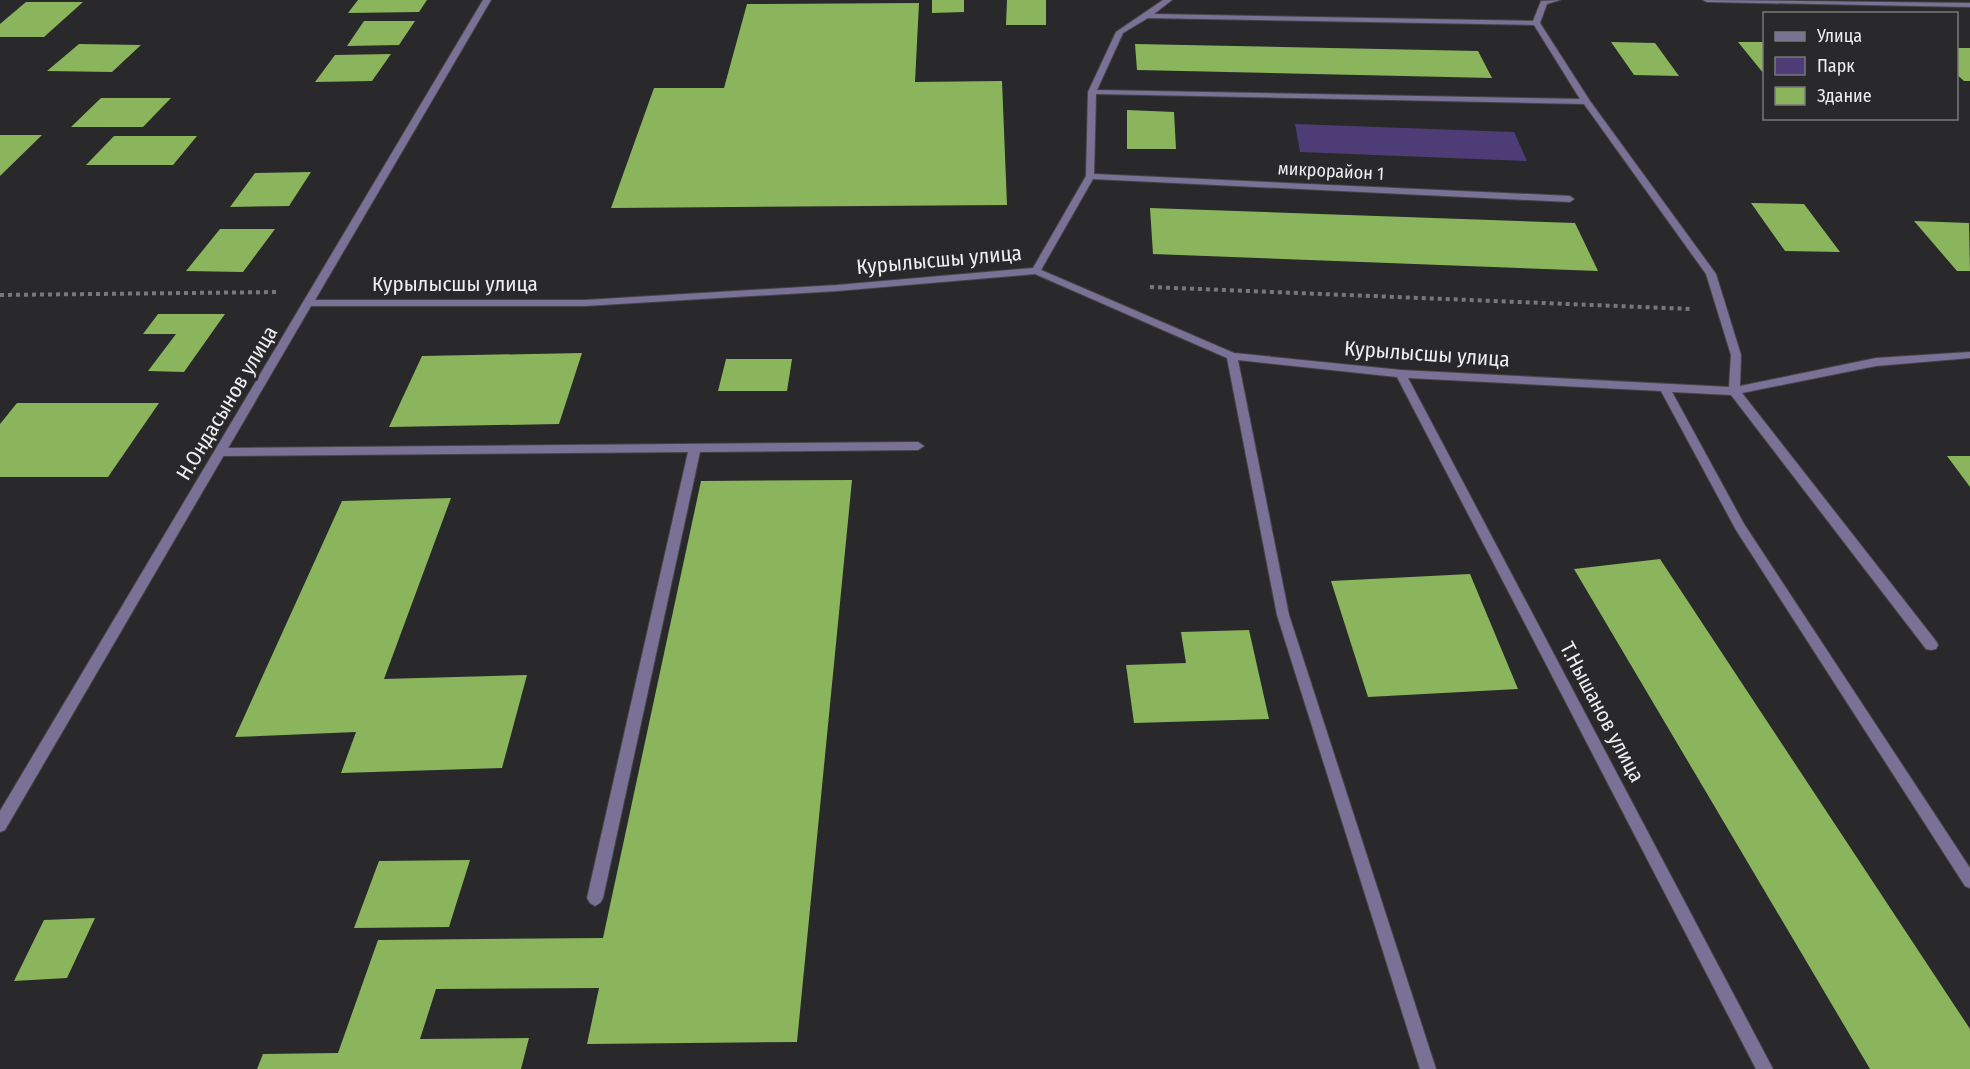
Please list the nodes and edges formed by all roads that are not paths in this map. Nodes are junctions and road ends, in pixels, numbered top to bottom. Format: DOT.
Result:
graph roads {
  1 [pos="487,0"];
  2 [pos="1168,0"];
  3 [pos="1556,0"];
  4 [pos="1707,0"];
  5 [pos="1543,1"];
  6 [pos="1970,5"];
  7 [pos="1147,16"];
  8 [pos="1536,23"];
  9 [pos="1092,92"];
  10 [pos="1586,102"];
  11 [pos="1090,176"];
  12 [pos="1570,199"];
  13 [pos="1036,271"];
  14 [pos="309,303"];
  15 [pos="1970,355"];
  16 [pos="1232,356"];
  17 [pos="1401,374"];
  18 [pos="1664,387"];
  19 [pos="1734,391"];
  20 [pos="918,446"];
  21 [pos="695,448"];
  22 [pos="220,452"];
  23 [pos="1931,645"];
  24 [pos="0,825"];
  25 [pos="1970,880"];
  26 [pos="595,898"];
  27 [pos="1428,1069"];
  28 [pos="1765,1069"];
  1 -- 14 [label="street, Н.Ондасынов улица"];
  2 -- 7 [label="street"];
  3 -- 5 [label="street"];
  4 -- 6 [label="street"];
  5 -- 8 [label="street"];
  7 -- 8 [label="street"];
  7 -- 9 [label="street"];
  8 -- 10 [label="street"];
  9 -- 10 [label="street"];
  9 -- 11 [label="street"];
  10 -- 19 [label="street"];
  11 -- 12 [label="street, микрорайон 1"];
  11 -- 13 [label="street"];
  13 -- 14 [label="street, Курылысшы улица"];
  13 -- 16 [label="street, Курылысшы улица"];
  14 -- 22 [label="street, Н.Ондасынов улица"];
  15 -- 19 [label="street, Курылысшы улица"];
  16 -- 17 [label="street, Курылысшы улица"];
  16 -- 27 [label="street"];
  17 -- 18 [label="street, Курылысшы улица"];
  17 -- 28 [label="street, Т.Нышанов улица"];
  18 -- 19 [label="street, Курылысшы улица"];
  18 -- 25 [label="street"];
  19 -- 23 [label="street"];
  20 -- 21 [label="street"];
  21 -- 22 [label="street"];
  21 -- 26 [label="street"];
  22 -- 24 [label="street, Н.Ондасынов улица"];
}
